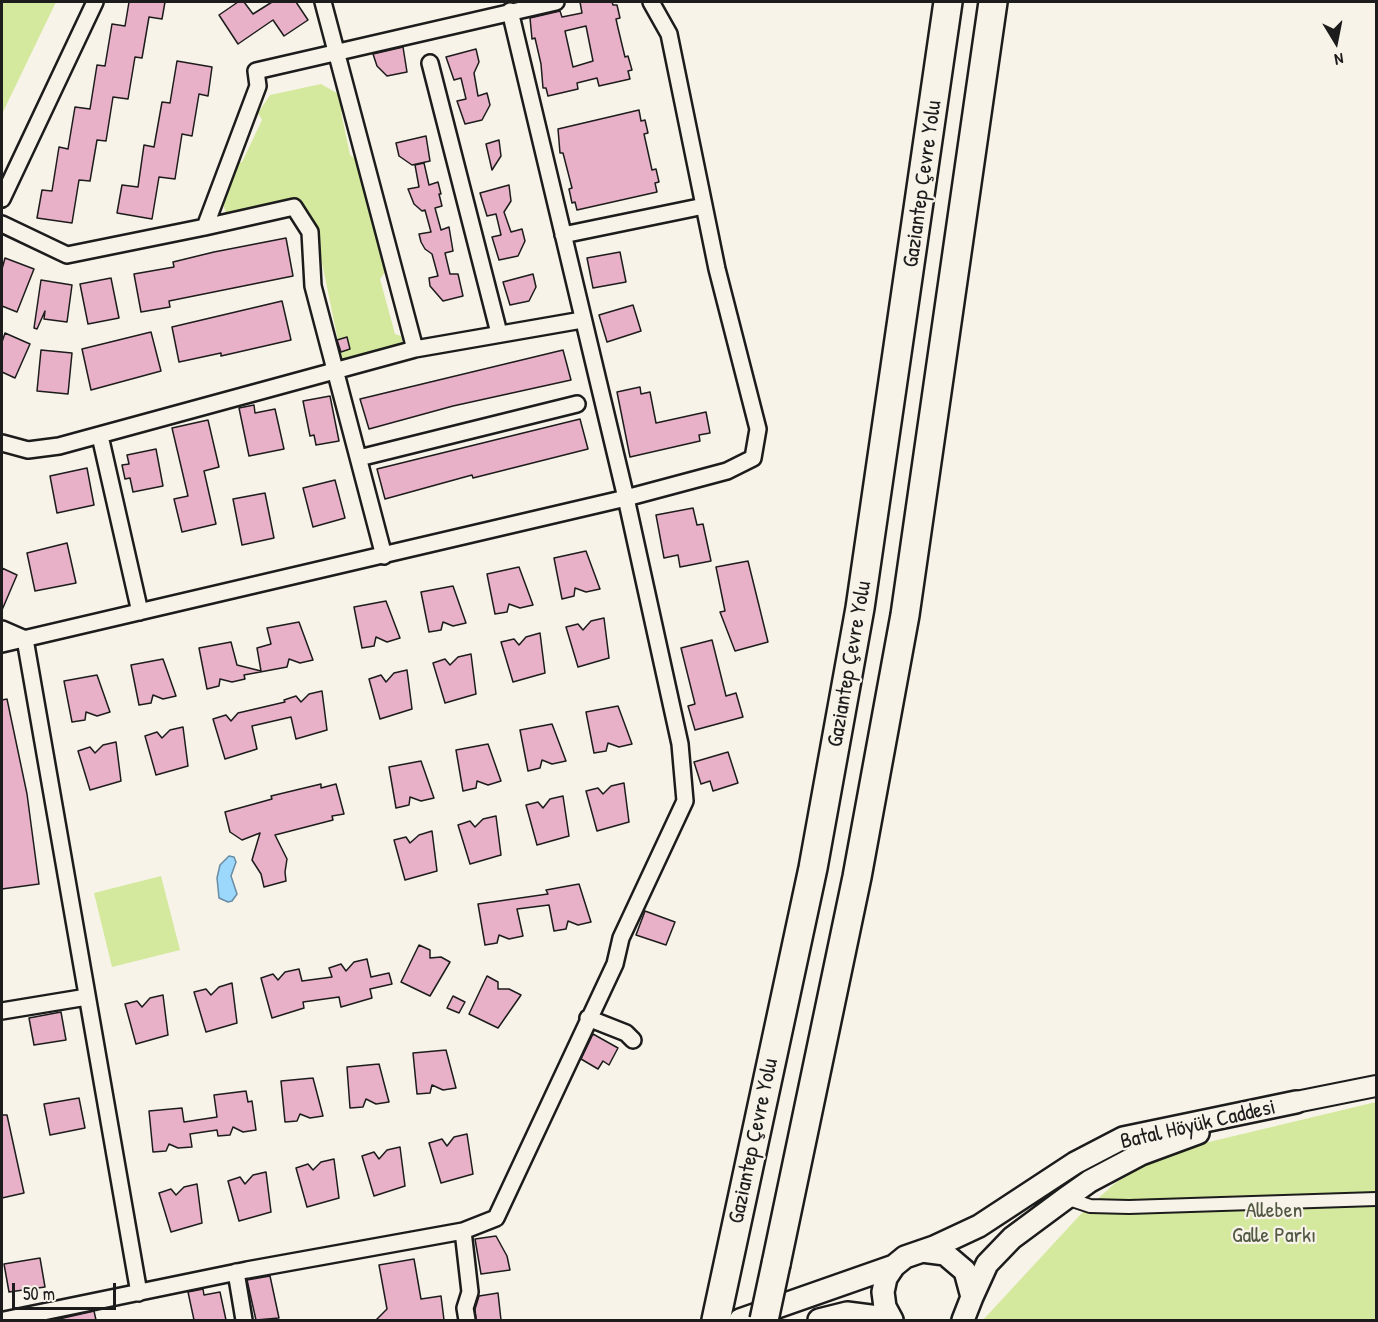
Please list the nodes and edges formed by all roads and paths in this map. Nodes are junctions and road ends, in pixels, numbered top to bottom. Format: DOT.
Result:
graph roads {
  1 [pos="95,2"];
  2 [pos="323,2"];
  3 [pos="556,2"];
  4 [pos="651,2"];
  5 [pos="948,2"];
  6 [pos="993,2"];
  7 [pos="510,11"];
  8 [pos="338,54"];
  9 [pos="430,63"];
  10 [pos="2,199"];
  11 [pos="704,206"];
  12 [pos="2,224"];
  13 [pos="205,227"];
  14 [pos="562,235"];
  15 [pos="582,320"];
  16 [pos="499,333"];
  17 [pos="415,349"];
  18 [pos="334,372"];
  19 [pos="577,404"];
  20 [pos="100,436"];
  21 [pos="2,442"];
  22 [pos="359,458"];
  23 [pos="626,498"];
  24 [pos="384,556"];
  25 [pos="140,612"];
  26 [pos="2,629"];
  27 [pos="25,639"];
  28 [pos="2,644"];
  29 [pos="87,997"];
  30 [pos="2,1011"];
  31 [pos="588,1018"];
  32 [pos="633,1040"];
  33 [pos="1377,1086"];
  34 [pos="1296,1102"];
  35 [pos="1066,1198"];
  36 [pos="1377,1199"];
  37 [pos="463,1231"];
  38 [pos="918,1252"];
  39 [pos="894,1266"];
  40 [pos="236,1272"];
  41 [pos="139,1293"];
  42 [pos="972,1297"];
  43 [pos="4,1320"];
  44 [pos="244,1320"];
  45 [pos="467,1320"];
  46 [pos="716,1320"];
  47 [pos="740,1320"];
  48 [pos="764,1320"];
  49 [pos="819,1320"];
  50 [pos="884,1320"];
  51 [pos="892,1320"];
  52 [pos="963,1320"];
  1 -- 10 [label="street"];
  2 -- 8 [label="street"];
  3 -- 7 [label="street"];
  4 -- 11 [label="street"];
  5 -- 46 [label="highway, Gaziantep Çevre Yolu"];
  6 -- 48 [label="highway, Gaziantep Çevre Yolu, bridge"];
  7 -- 8 [label="street"];
  7 -- 14 [label="street"];
  8 -- 13 [label="street"];
  8 -- 17 [label="street"];
  9 -- 16 [label="street"];
  11 -- 14 [label="street"];
  11 -- 23 [label="street"];
  12 -- 13 [label="street"];
  13 -- 18 [label="street"];
  14 -- 15 [label="street"];
  15 -- 16 [label="street"];
  15 -- 23 [label="street"];
  16 -- 17 [label="street"];
  17 -- 18 [label="street"];
  18 -- 20 [label="street"];
  18 -- 22 [label="street"];
  19 -- 22 [label="street"];
  20 -- 21 [label="street"];
  20 -- 25 [label="street"];
  22 -- 24 [label="street"];
  23 -- 24 [label="street"];
  23 -- 31 [label="street"];
  24 -- 25 [label="street"];
  25 -- 27 [label="street"];
  26 -- 27 [label="street"];
  27 -- 28 [label="street"];
  27 -- 29 [label="street"];
  29 -- 30 [label="street"];
  29 -- 41 [label="street"];
  31 -- 32 [label="street"];
  31 -- 37 [label="street"];
  33 -- 34 [label="street"];
  34 -- 35 [label="main road, Batal Höyük Caddesi"];
  34 -- 38 [label="main road, Batal Höyük Caddesi"];
  35 -- 36 [label="street"];
  35 -- 42 [label="main road, Batal Höyük Caddesi"];
  37 -- 40 [label="street"];
  37 -- 45 [label="street"];
  38 -- 39 [label="main road, Batal Höyük Caddesi"];
  38 -- 42 [label="main road"];
  39 -- 47 [label="main road, Batal Höyük Caddesi"];
  39 -- 51 [label="main road"];
  40 -- 41 [label="street"];
  40 -- 44 [label="street"];
  41 -- 43 [label="street"];
  42 -- 52 [label="main road, Batal Höyük Caddesi"];
  49 -- 50 [label="main road"];
}
